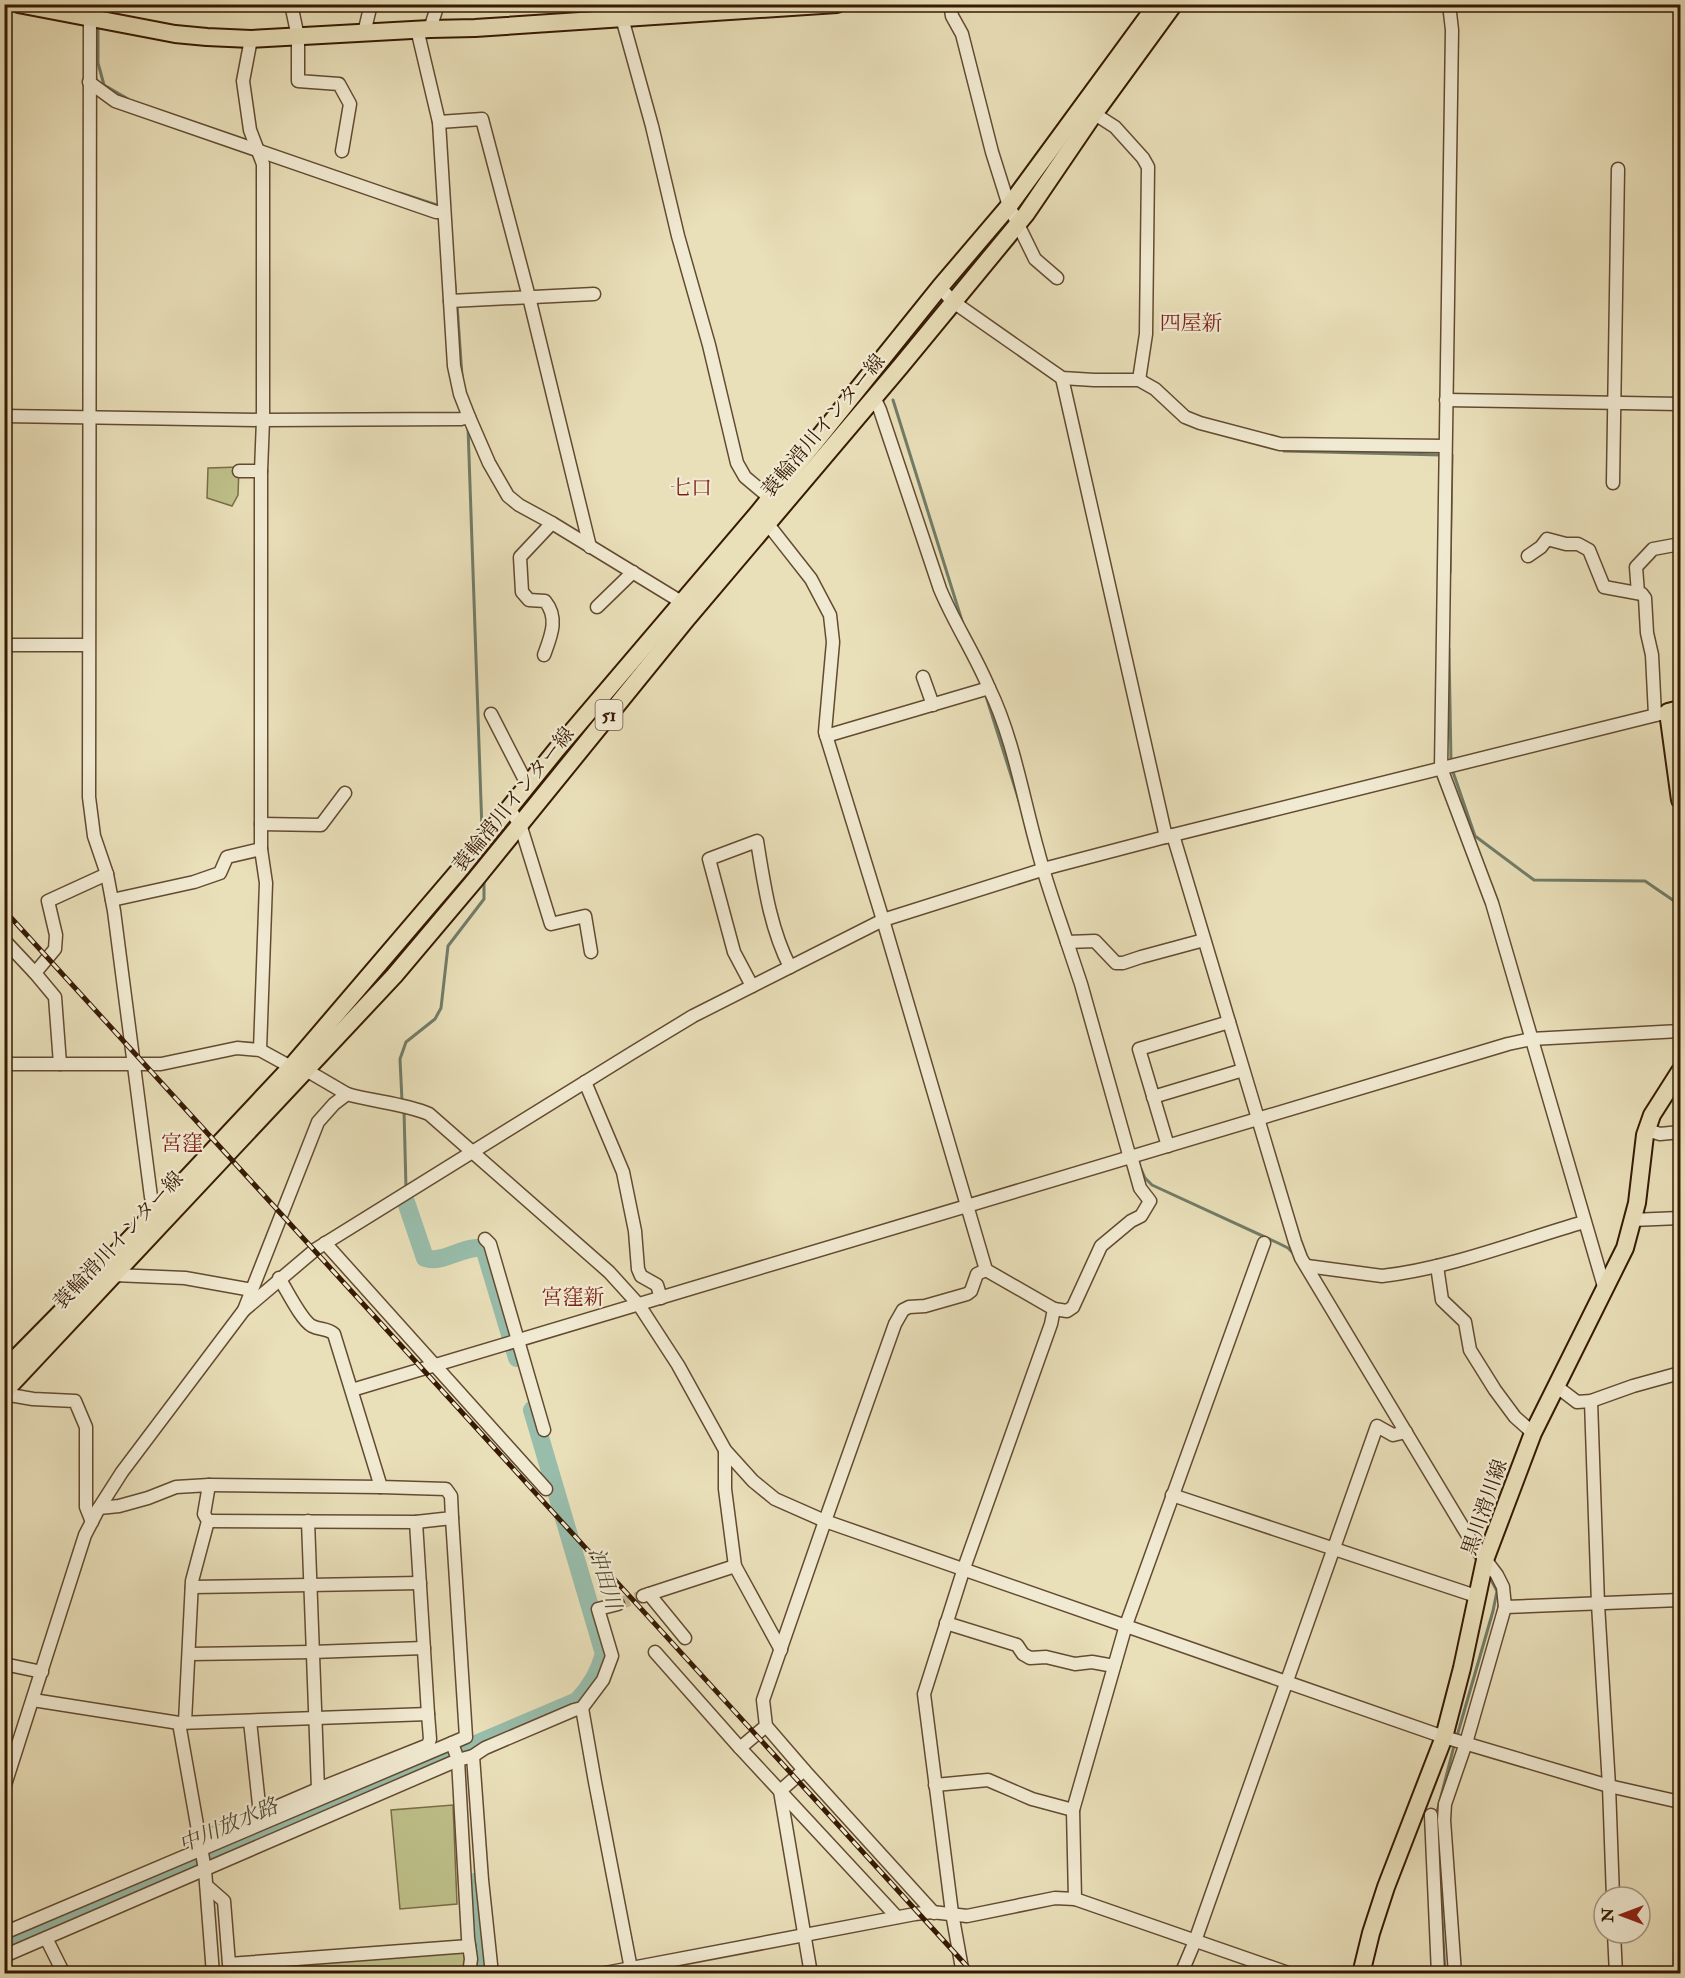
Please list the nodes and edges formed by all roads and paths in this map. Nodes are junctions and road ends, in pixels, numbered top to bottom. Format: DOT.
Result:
graph roads {
  1 [pos="18,4"];
  2 [pos="291,4"];
  3 [pos="371,4"];
  4 [pos="438,4"];
  5 [pos="837,4"];
  6 [pos="950,4"];
  7 [pos="1157,4"];
  8 [pos="1173,4"];
  9 [pos="1449,4"];
  10 [pos="775,6"];
  11 [pos="90,11"];
  12 [pos="621,11"];
  13 [pos="423,29"];
  14 [pos="364,33"];
  15 [pos="298,37"];
  16 [pos="251,39"];
  17 [pos="89,82"];
  18 [pos="1088,110"];
  19 [pos="439,122"];
  20 [pos="342,151"];
  21 [pos="259,152"];
  22 [pos="1618,169"];
  23 [pos="1009,206"];
  24 [pos="444,212"];
  25 [pos="1019,222"];
  26 [pos="1057,278"];
  27 [pos="940,287"];
  28 [pos="594,294"];
  29 [pos="529,297"];
  30 [pos="450,301"];
  31 [pos="952,301"];
  32 [pos="1062,378"];
  33 [pos="1139,380"];
  34 [pos="874,397"];
  35 [pos="1446,400"];
  36 [pos="1614,402"];
  37 [pos="1680,405"];
  38 [pos="4,416"];
  39 [pos="88,416"];
  40 [pos="469,417"];
  41 [pos="263,420"];
  42 [pos="1445,446"];
  43 [pos="239,471"];
  44 [pos="261,471"];
  45 [pos="1613,483"];
  46 [pos="770,498"];
  47 [pos="763,518"];
  48 [pos="552,524"];
  49 [pos="1680,544"];
  50 [pos="590,547"];
  51 [pos="1528,556"];
  52 [pos="633,572"];
  53 [pos="1638,593"];
  54 [pos="683,603"];
  55 [pos="597,607"];
  56 [pos="4,645"];
  57 [pos="88,645"];
  58 [pos="544,655"];
  59 [pos="923,677"];
  60 [pos="988,688"];
  61 [pos="933,705"];
  62 [pos="1668,712"];
  63 [pos="491,714"];
  64 [pos="826,736"];
  65 [pos="1441,768"];
  66 [pos="528,786"];
  67 [pos="345,793"];
  68 [pos="1680,800"];
  69 [pos="509,809"];
  70 [pos="261,824"];
  71 [pos="520,824"];
  72 [pos="1169,836"];
  73 [pos="261,849"];
  74 [pos="1044,870"];
  75 [pos="107,873"];
  76 [pos="112,900"];
  77 [pos="883,921"];
  78 [pos="4,940"];
  79 [pos="1204,940"];
  80 [pos="1067,942"];
  81 [pos="591,952"];
  82 [pos="790,967"];
  83 [pos="35,974"];
  84 [pos="752,986"];
  85 [pos="1229,1022"];
  86 [pos="1680,1031"];
  87 [pos="1531,1039"];
  88 [pos="260,1050"];
  89 [pos="4,1064"];
  90 [pos="60,1064"];
  91 [pos="133,1064"];
  92 [pos="298,1069"];
  93 [pos="1243,1070"];
  94 [pos="1680,1071"];
  95 [pos="585,1082"];
  96 [pos="347,1094"];
  97 [pos="1153,1097"];
  98 [pos="1258,1119"];
  99 [pos="1647,1130"];
  100 [pos="1680,1132"];
  101 [pos="1168,1146"];
  102 [pos="473,1151"];
  103 [pos="1130,1158"];
  104 [pos="966,1206"];
  105 [pos="158,1209"];
  106 [pos="1680,1218"];
  107 [pos="1632,1220"];
  108 [pos="1584,1222"];
  109 [pos="485,1239"];
  110 [pos="326,1243"];
  111 [pos="1264,1243"];
  112 [pos="1307,1266"];
  113 [pos="1437,1266"];
  114 [pos="986,1270"];
  115 [pos="114,1275"];
  116 [pos="279,1278"];
  117 [pos="252,1290"];
  118 [pos="1605,1290"];
  119 [pos="662,1298"];
  120 [pos="639,1305"];
  121 [pos="1054,1309"];
  122 [pos="244,1310"];
  123 [pos="519,1341"];
  124 [pos="436,1366"];
  125 [pos="4,1370"];
  126 [pos="1680,1373"];
  127 [pos="1556,1386"];
  128 [pos="352,1390"];
  129 [pos="4,1393"];
  130 [pos="1591,1401"];
  131 [pos="544,1430"];
  132 [pos="1406,1432"];
  133 [pos="1533,1432"];
  134 [pos="725,1450"];
  135 [pos="209,1485"];
  136 [pos="381,1487"];
  137 [pos="546,1489"];
  138 [pos="1172,1495"];
  139 [pos="99,1508"];
  140 [pos="452,1518"];
  141 [pos="208,1521"];
  142 [pos="308,1521"];
  143 [pos="825,1521"];
  144 [pos="92,1522"];
  145 [pos="416,1522"];
  146 [pos="1333,1548"];
  147 [pos="1485,1560"];
  148 [pos="735,1566"];
  149 [pos="964,1568"];
  150 [pos="420,1583"];
  151 [pos="310,1585"];
  152 [pos="192,1587"];
  153 [pos="1479,1597"];
  154 [pos="1680,1600"];
  155 [pos="618,1604"];
  156 [pos="1598,1604"];
  157 [pos="1505,1607"];
  158 [pos="946,1623"];
  159 [pos="1126,1625"];
  160 [pos="685,1638"];
  161 [pos="424,1648"];
  162 [pos="781,1650"];
  163 [pos="312,1652"];
  164 [pos="655,1652"];
  165 [pos="189,1654"];
  166 [pos="4,1664"];
  167 [pos="1114,1666"];
  168 [pos="42,1672"];
  169 [pos="1286,1681"];
  170 [pos="33,1700"];
  171 [pos="582,1708"];
  172 [pos="428,1714"];
  173 [pos="314,1719"];
  174 [pos="250,1721"];
  175 [pos="182,1723"];
  176 [pos="766,1726"];
  177 [pos="1444,1737"];
  178 [pos="452,1743"];
  179 [pos="1466,1743"];
  180 [pos="740,1748"];
  181 [pos="473,1756"];
  182 [pos="458,1760"];
  183 [pos="804,1770"];
  184 [pos="935,1785"];
  185 [pos="1609,1786"];
  186 [pos="4,1788"];
  187 [pos="318,1790"];
  188 [pos="780,1791"];
  189 [pos="460,1798"];
  190 [pos="476,1798"];
  191 [pos="1680,1802"];
  192 [pos="1073,1810"];
  193 [pos="260,1815"];
  194 [pos="1431,1815"];
  195 [pos="203,1856"];
  196 [pos="1613,1885"];
  197 [pos="207,1886"];
  198 [pos="1075,1899"];
  199 [pos="934,1912"];
  200 [pos="952,1913"];
  201 [pos="897,1917"];
  202 [pos="4,1933"];
  203 [pos="804,1934"];
  204 [pos="46,1938"];
  205 [pos="1195,1941"];
  206 [pos="1615,1945"];
  207 [pos="469,1946"];
  208 [pos="4,1956"];
  209 [pos="229,1965"];
  210 [pos="213,1970"];
  211 [pos="632,1970"];
  212 [pos="64,1974"];
  213 [pos="469,1974"];
  214 [pos="492,1974"];
  215 [pos="600,1974"];
  216 [pos="811,1974"];
  217 [pos="963,1974"];
  218 [pos="1181,1974"];
  219 [pos="1291,1974"];
  220 [pos="1361,1974"];
  221 [pos="1438,1974"];
  222 [pos="1455,1974"];
  223 [pos="1616,1974"];
  1 -- 11 [label="main road"];
  2 -- 15 [label="street"];
  3 -- 14 [label="street"];
  4 -- 13 [label="street"];
  5 -- 10 [label="main road"];
  6 -- 23 [label="street"];
  7 -- 18 [label="main road, 蓑輪滑川インター線 / 51"];
  8 -- 18 [label="main road, 蓑輪滑川インター線 / 51"];
  9 -- 35 [label="street"];
  10 -- 12 [label="main road"];
  11 -- 16 [label="main road"];
  11 -- 17 [label="street"];
  12 -- 13 [label="main road"];
  12 -- 46 [label="street"];
  13 -- 14 [label="main road"];
  13 -- 19 [label="street"];
  14 -- 15 [label="main road"];
  15 -- 16 [label="main road"];
  15 -- 20 [label="street"];
  16 -- 21 [label="street"];
  17 -- 21 [label="street"];
  17 -- 39 [label="street"];
  18 -- 23 [label="main road, 蓑輪滑川インター線 / 51"];
  18 -- 25 [label="main road, 蓑輪滑川インター線 / 51"];
  18 -- 33 [label="street"];
  19 -- 24 [label="street"];
  19 -- 29 [label="street"];
  21 -- 24 [label="street"];
  21 -- 41 [label="street"];
  22 -- 36 [label="street"];
  23 -- 25 [label="street"];
  23 -- 27 [label="main road, 蓑輪滑川インター線 / 51"];
  24 -- 30 [label="street"];
  25 -- 26 [label="street"];
  25 -- 31 [label="main road, 蓑輪滑川インター線 / 51"];
  27 -- 31 [label="street"];
  27 -- 46 [label="main road, 蓑輪滑川インター線 / 51"];
  28 -- 29 [label="street"];
  29 -- 30 [label="street"];
  29 -- 50 [label="street"];
  30 -- 40 [label="street"];
  31 -- 32 [label="street"];
  31 -- 34 [label="main road, 蓑輪滑川インター線 / 51"];
  32 -- 33 [label="street"];
  32 -- 72 [label="street"];
  33 -- 42 [label="street"];
  34 -- 47 [label="main road, 蓑輪滑川インター線 / 51"];
  34 -- 60 [label="street"];
  35 -- 36 [label="street"];
  35 -- 42 [label="street"];
  36 -- 37 [label="street"];
  36 -- 45 [label="street"];
  38 -- 39 [label="street"];
  39 -- 41 [label="street"];
  39 -- 57 [label="street"];
  40 -- 41 [label="street"];
  40 -- 48 [label="street"];
  41 -- 44 [label="street"];
  42 -- 65 [label="street"];
  43 -- 44 [label="street"];
  44 -- 70 [label="street"];
  46 -- 47 [label="main road, 蓑輪滑川インター線 / 51"];
  47 -- 54 [label="main road, 蓑輪滑川インター線 / 51"];
  47 -- 64 [label="street"];
  47 -- 71 [label="main road, 蓑輪滑川インター線 / 51"];
  48 -- 50 [label="street"];
  48 -- 58 [label="street"];
  49 -- 53 [label="street"];
  50 -- 52 [label="street"];
  51 -- 53 [label="street"];
  52 -- 54 [label="street"];
  52 -- 55 [label="street"];
  53 -- 62 [label="street"];
  54 -- 66 [label="main road, 蓑輪滑川インター線 / 51"];
  56 -- 57 [label="street"];
  57 -- 75 [label="street"];
  59 -- 61 [label="street"];
  60 -- 61 [label="street"];
  60 -- 74 [label="street"];
  61 -- 64 [label="street"];
  62 -- 65 [label="street"];
  62 -- 68 [label="main road"];
  63 -- 66 [label="street"];
  64 -- 77 [label="street"];
  65 -- 72 [label="street"];
  65 -- 87 [label="street"];
  66 -- 69 [label="main road, 蓑輪滑川インター線 / 51"];
  67 -- 70 [label="street"];
  69 -- 71 [label="street"];
  69 -- 92 [label="main road, 蓑輪滑川インター線 / 51"];
  70 -- 73 [label="street"];
  71 -- 81 [label="street"];
  71 -- 92 [label="main road, 蓑輪滑川インター線 / 51"];
  72 -- 74 [label="street"];
  72 -- 79 [label="street"];
  73 -- 76 [label="street"];
  73 -- 88 [label="street"];
  74 -- 77 [label="street"];
  74 -- 80 [label="street"];
  75 -- 76 [label="street"];
  75 -- 83 [label="street"];
  76 -- 91 [label="street"];
  77 -- 82 [label="street"];
  77 -- 104 [label="street"];
  78 -- 83 [label="street"];
  79 -- 80 [label="street"];
  79 -- 85 [label="street"];
  80 -- 103 [label="street"];
  82 -- 84 [label="street"];
  82 -- 84 [label="street"];
  83 -- 90 [label="street"];
  84 -- 95 [label="street"];
  85 -- 93 [label="street"];
  85 -- 97 [label="street"];
  86 -- 87 [label="street"];
  87 -- 98 [label="street"];
  87 -- 108 [label="street"];
  88 -- 91 [label="street"];
  88 -- 92 [label="street"];
  89 -- 90 [label="street"];
  90 -- 91 [label="street"];
  91 -- 105 [label="street"];
  92 -- 96 [label="street"];
  92 -- 105 [label="main road, 蓑輪滑川インター線 / 51"];
  92 -- 115 [label="main road, 蓑輪滑川インター線 / 51"];
  93 -- 97 [label="street"];
  93 -- 98 [label="street"];
  94 -- 99 [label="main road, 黒川滑川線"];
  95 -- 102 [label="street"];
  95 -- 119 [label="street"];
  96 -- 102 [label="street"];
  96 -- 117 [label="street"];
  97 -- 101 [label="street"];
  98 -- 101 [label="street"];
  98 -- 112 [label="street"];
  99 -- 100 [label="street"];
  99 -- 107 [label="main road, 黒川滑川線"];
  101 -- 103 [label="street"];
  102 -- 110 [label="street"];
  102 -- 120 [label="street"];
  103 -- 104 [label="street"];
  103 -- 121 [label="street"];
  104 -- 114 [label="street"];
  104 -- 119 [label="street"];
  105 -- 125 [label="main road, 蓑輪滑川インター線 / 51"];
  106 -- 107 [label="street"];
  107 -- 118 [label="main road, 黒川滑川線"];
  108 -- 113 [label="street"];
  108 -- 118 [label="street"];
  109 -- 123 [label="street"];
  110 -- 116 [label="street"];
  110 -- 124 [label="street"];
  111 -- 138 [label="street"];
  112 -- 113 [label="street"];
  112 -- 132 [label="street"];
  113 -- 133 [label="street"];
  114 -- 121 [label="street"];
  114 -- 143 [label="street"];
  115 -- 117 [label="street"];
  115 -- 129 [label="main road, 蓑輪滑川インター線 / 51"];
  116 -- 122 [label="street"];
  116 -- 128 [label="street"];
  117 -- 122 [label="street"];
  118 -- 127 [label="main road, 黒川滑川線"];
  119 -- 120 [label="street"];
  120 -- 123 [label="street"];
  120 -- 134 [label="street"];
  121 -- 149 [label="street"];
  122 -- 139 [label="street"];
  123 -- 124 [label="street"];
  123 -- 131 [label="street"];
  124 -- 128 [label="street"];
  124 -- 137 [label="street"];
  126 -- 130 [label="street"];
  127 -- 130 [label="street"];
  127 -- 133 [label="main road, 黒川滑川線"];
  128 -- 136 [label="street"];
  129 -- 144 [label="street"];
  130 -- 156 [label="street"];
  132 -- 146 [label="street"];
  132 -- 147 [label="street"];
  133 -- 147 [label="main road, 黒川滑川線"];
  134 -- 143 [label="street"];
  134 -- 148 [label="street"];
  135 -- 136 [label="street"];
  135 -- 139 [label="street"];
  135 -- 141 [label="street"];
  136 -- 140 [label="street"];
  138 -- 146 [label="street"];
  138 -- 159 [label="street"];
  139 -- 144 [label="street"];
  140 -- 145 [label="street"];
  140 -- 178 [label="street"];
  141 -- 142 [label="street"];
  141 -- 152 [label="street"];
  142 -- 145 [label="street"];
  142 -- 151 [label="street"];
  143 -- 149 [label="street"];
  143 -- 162 [label="street"];
  144 -- 168 [label="street"];
  145 -- 150 [label="street"];
  146 -- 153 [label="street"];
  146 -- 169 [label="street"];
  147 -- 153 [label="main road, 黒川滑川線"];
  147 -- 157 [label="street"];
  148 -- 160 [label="street"];
  148 -- 162 [label="street"];
  149 -- 158 [label="street"];
  149 -- 159 [label="street"];
  150 -- 151 [label="street"];
  150 -- 161 [label="street"];
  151 -- 152 [label="street"];
  151 -- 163 [label="street"];
  152 -- 165 [label="street"];
  153 -- 177 [label="main road, 黒川滑川線"];
  154 -- 156 [label="street"];
  155 -- 171 [label="street"];
  156 -- 157 [label="street"];
  156 -- 185 [label="street"];
  157 -- 179 [label="street"];
  158 -- 167 [label="street"];
  158 -- 184 [label="street"];
  159 -- 167 [label="street"];
  159 -- 169 [label="street"];
  161 -- 163 [label="street"];
  161 -- 172 [label="street"];
  162 -- 176 [label="street"];
  163 -- 165 [label="street"];
  163 -- 173 [label="street"];
  164 -- 180 [label="street"];
  165 -- 175 [label="street"];
  166 -- 168 [label="street"];
  167 -- 192 [label="street"];
  168 -- 170 [label="street"];
  169 -- 177 [label="street"];
  169 -- 205 [label="street"];
  170 -- 175 [label="street"];
  170 -- 186 [label="street"];
  171 -- 181 [label="street"];
  171 -- 211 [label="street"];
  172 -- 173 [label="street"];
  172 -- 187 [label="street"];
  173 -- 174 [label="street"];
  173 -- 187 [label="street"];
  174 -- 175 [label="street"];
  174 -- 193 [label="street"];
  175 -- 195 [label="street"];
  176 -- 180 [label="street"];
  176 -- 183 [label="street"];
  177 -- 179 [label="street"];
  177 -- 220 [label="main road, 黒川滑川線"];
  178 -- 182 [label="street"];
  178 -- 195 [label="street"];
  179 -- 185 [label="street"];
  179 -- 222 [label="street"];
  180 -- 188 [label="street"];
  181 -- 182 [label="street"];
  181 -- 190 [label="street"];
  182 -- 189 [label="street"];
  182 -- 195 [label="street"];
  183 -- 188 [label="street"];
  183 -- 199 [label="street"];
  184 -- 192 [label="street"];
  184 -- 200 [label="street"];
  185 -- 191 [label="street"];
  185 -- 196 [label="street"];
  187 -- 193 [label="street"];
  188 -- 201 [label="street"];
  188 -- 203 [label="street"];
  189 -- 190 [label="street"];
  189 -- 207 [label="street"];
  190 -- 214 [label="street"];
  192 -- 198 [label="street"];
  193 -- 195 [label="street"];
  194 -- 221 [label="street"];
  195 -- 197 [label="street"];
  195 -- 202 [label="street"];
  195 -- 204 [label="street"];
  197 -- 209 [label="street"];
  197 -- 210 [label="street"];
  198 -- 200 [label="street"];
  198 -- 205 [label="street"];
  199 -- 200 [label="street"];
  199 -- 201 [label="street"];
  200 -- 217 [label="street"];
  201 -- 203 [label="street"];
  203 -- 211 [label="street"];
  203 -- 216 [label="street"];
  204 -- 208 [label="street"];
  204 -- 212 [label="street"];
  205 -- 218 [label="street"];
  205 -- 219 [label="street"];
  206 -- 223 [label="street"];
  207 -- 209 [label="street"];
  207 -- 213 [label="street"];
  209 -- 210 [label="street"];
  211 -- 215 [label="street"];
}
